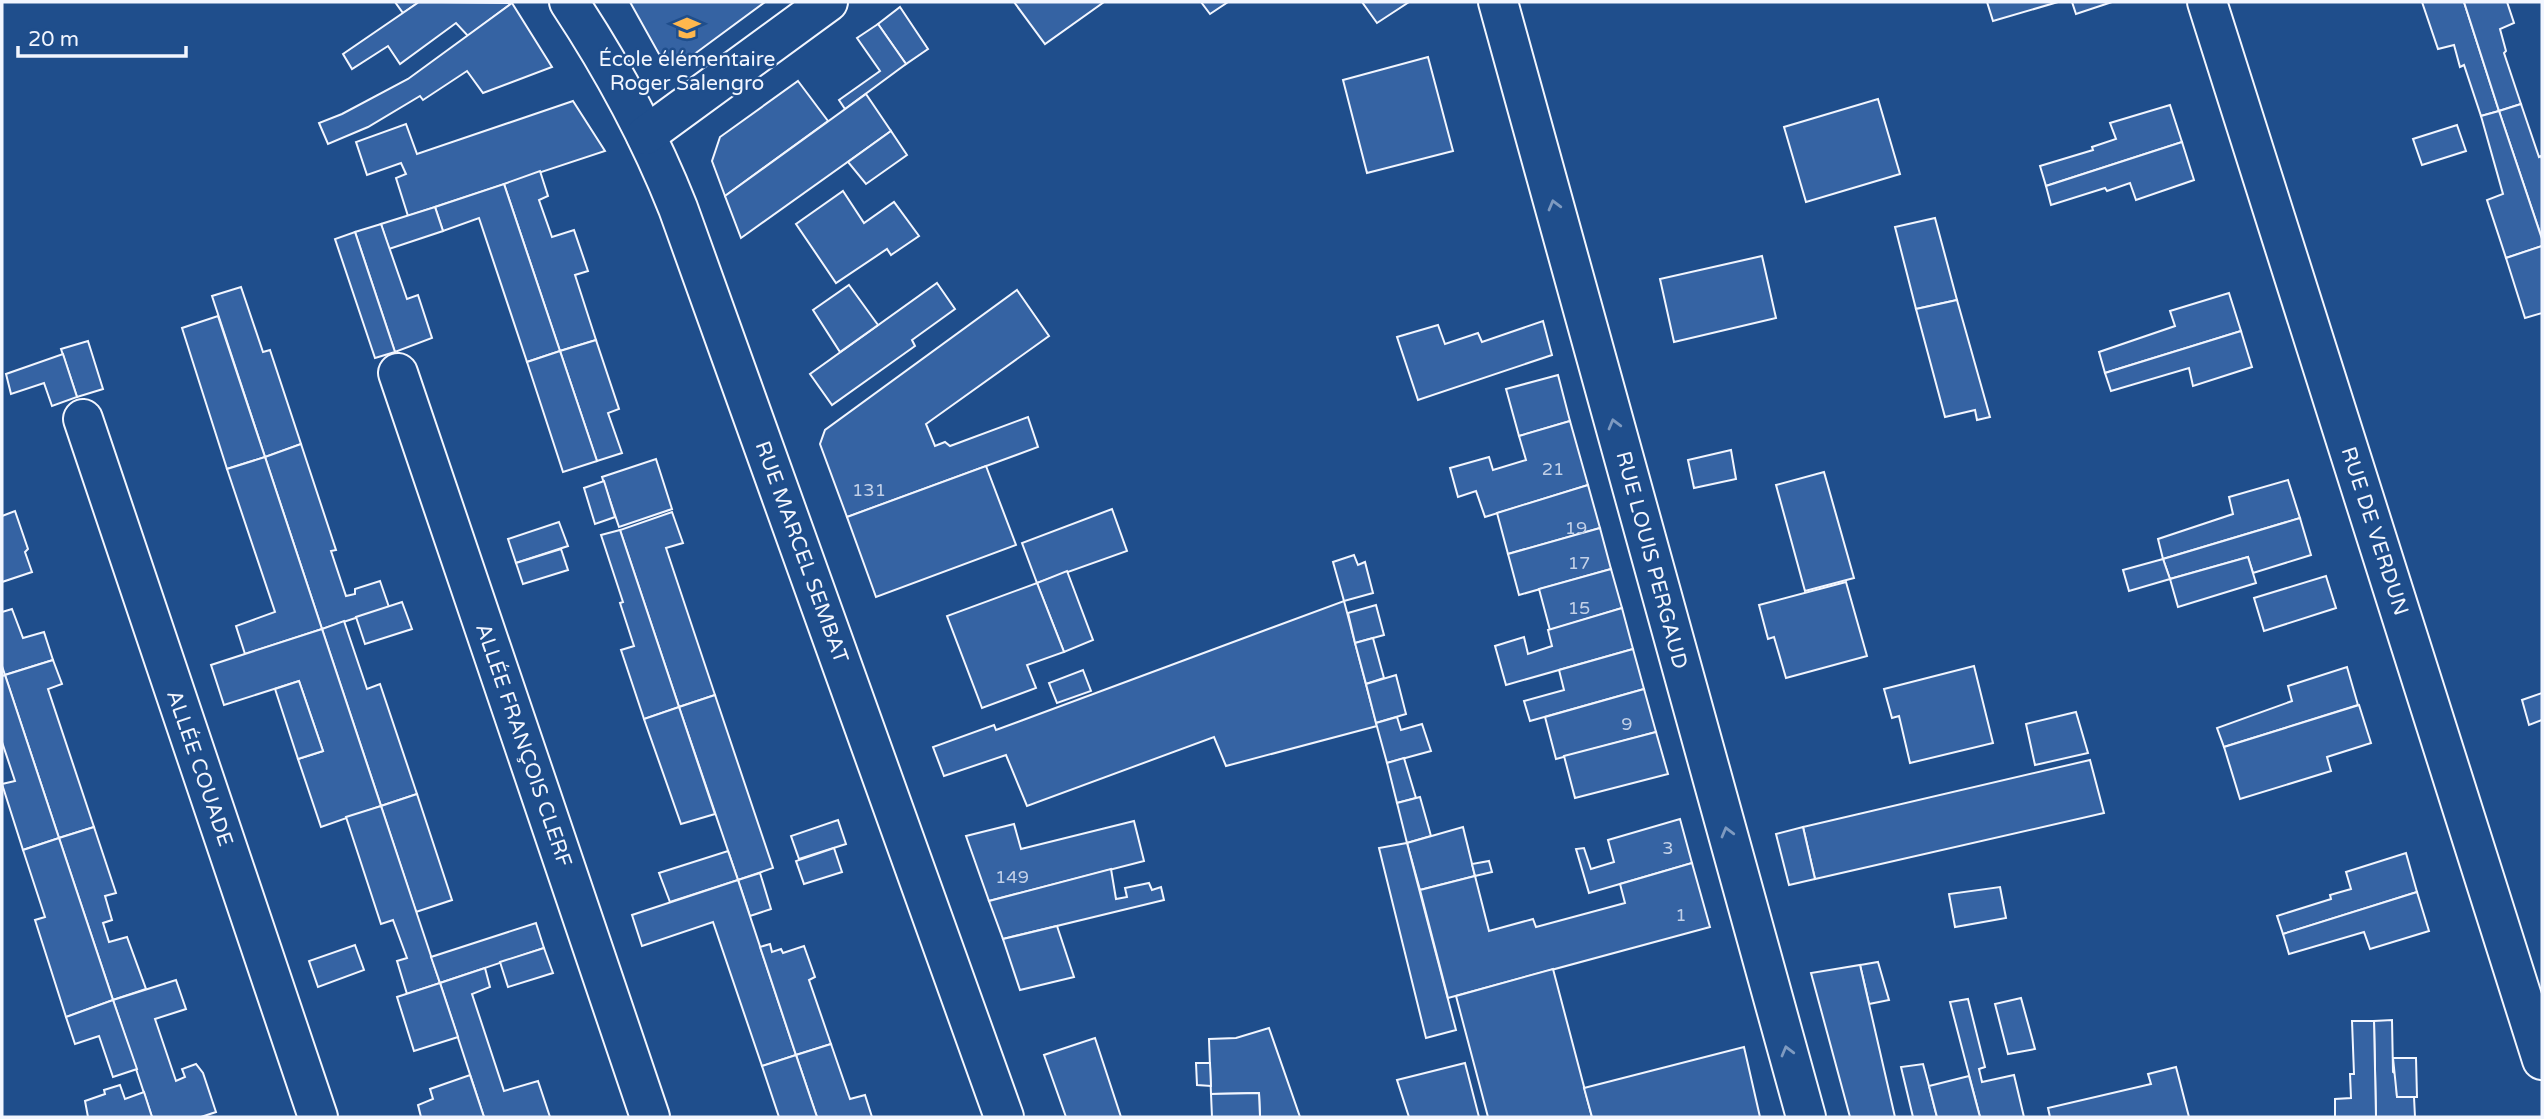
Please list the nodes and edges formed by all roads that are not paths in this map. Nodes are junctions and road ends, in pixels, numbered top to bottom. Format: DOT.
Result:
graph roads {
  1 [pos="569,2"];
  2 [pos="828,2"];
  3 [pos="1498,2"];
  4 [pos="2207,2"];
  5 [pos="646,135"];
  6 [pos="398,373"];
  7 [pos="83,419"];
  8 [pos="2542,1060"];
  9 [pos="318,1117"];
  10 [pos="650,1117"];
  11 [pos="1004,1117"];
  12 [pos="1805,1117"];
  1 -- 5 [label="street, RUE MARCEL SEMBAT"];
  2 -- 5 [label="street"];
  12 -- 3 [label="street, RUE LOUIS PERGAUD, one-way"];
  4 -- 8 [label="street, RUE DE VERDUN"];
  5 -- 11 [label="street, RUE MARCEL SEMBAT"];
  6 -- 10 [label="street, ALLÉE FRANÇOIS CLERF"];
  7 -- 9 [label="street, ALLÉE COUADE"];
}
